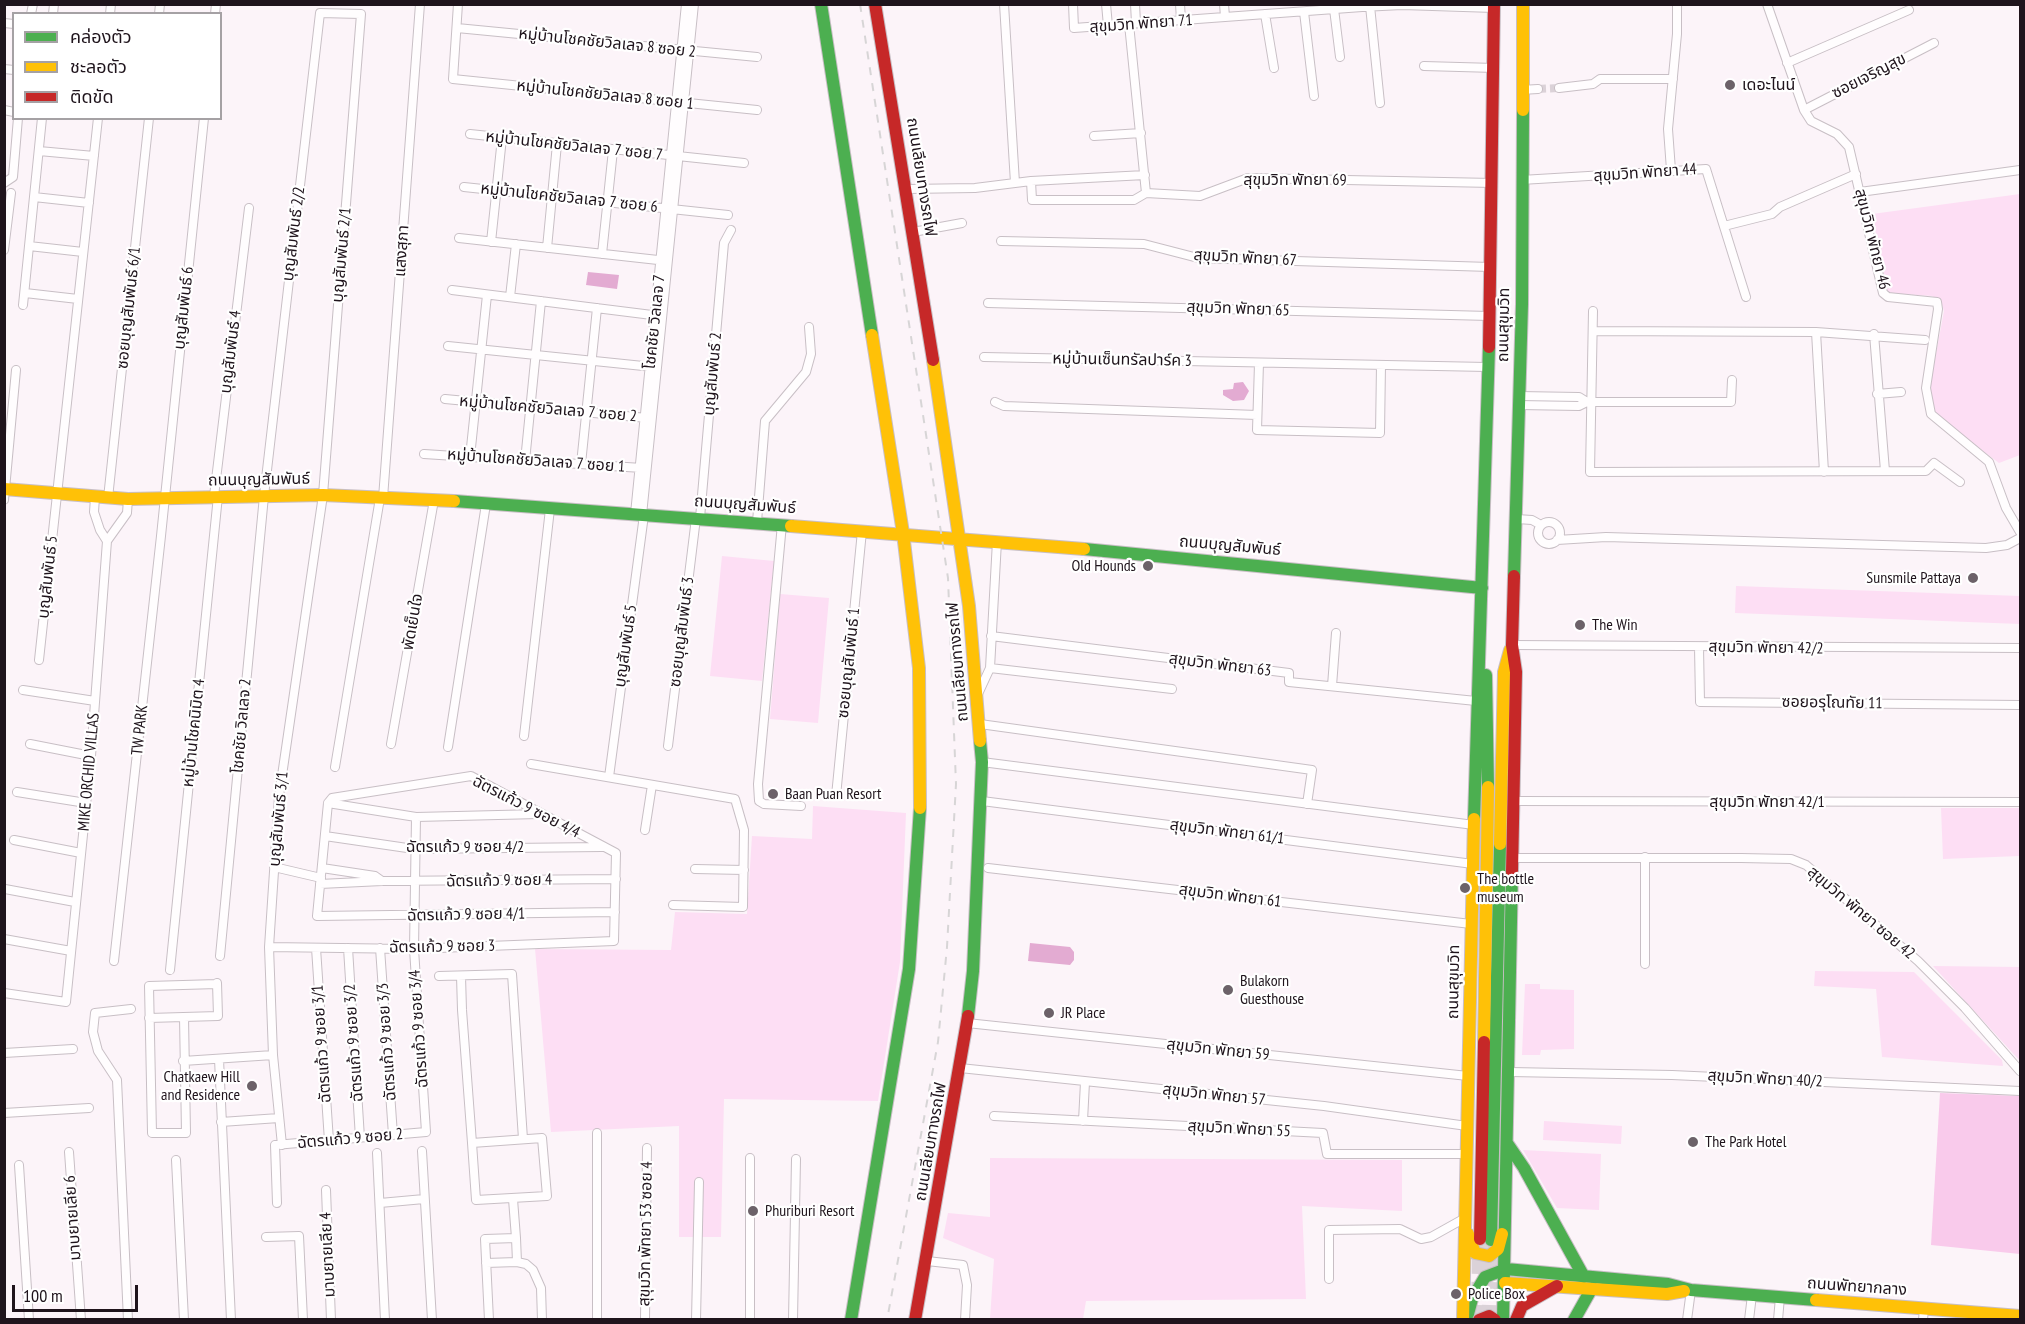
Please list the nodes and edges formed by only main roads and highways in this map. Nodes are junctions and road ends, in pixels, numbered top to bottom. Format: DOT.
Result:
graph roads {
  1 [pos="821,4"];
  2 [pos="875,4"];
  3 [pos="1523,4"];
  4 [pos="1494,6"];
  5 [pos="1505,58"];
  6 [pos="5,493"];
  7 [pos="903,533"];
  8 [pos="960,538"];
  9 [pos="1482,588"];
  10 [pos="1481,645"];
  11 [pos="1512,645"];
  12 [pos="1507,1143"];
  13 [pos="1465,1221"];
  14 [pos="1506,1222"];
  15 [pos="1464,1250"];
  16 [pos="1506,1269"];
  17 [pos="1584,1276"];
  18 [pos="1485,1277"];
  19 [pos="1505,1282"];
  20 [pos="1557,1286"];
  21 [pos="1592,1288"];
  22 [pos="1691,1290"];
  23 [pos="1923,1314"];
  24 [pos="2020,1316"];
  25 [pos="851,1320"];
  26 [pos="915,1320"];
  27 [pos="1465,1320"];
  28 [pos="1479,1320"];
  29 [pos="1495,1320"];
  30 [pos="1503,1320"];
  31 [pos="1516,1320"];
  32 [pos="1574,1320"];
  1 -- 7 [label="main road"];
  2 -- 8 [label="main road, ถนนเลียบทางรถไฟ"];
  3 -- 5 [label="main road, ถนนสุขุมวิท"];
  4 -- 5 [label="main road, ถนนสุขุมวิท"];
  5 -- 9 [label="main road, ถนนสุขุมวิท"];
  5 -- 11 [label="main road, ถนนสุขุมวิท"];
  6 -- 7 [label="main road, ถนนบุญสัมพันธ์"];
  7 -- 8 [label="main road, ถนนบุญสัมพันธ์"];
  7 -- 25 [label="main road"];
  8 -- 9 [label="main road, ถนนบุญสัมพันธ์"];
  8 -- 26 [label="main road, ถนนเลียบทางรถไฟ"];
  9 -- 10 [label="main road, ถนนสุขุมวิท"];
  10 -- 11 [label="main road, ถนนสุขุมวิท"];
  10 -- 13 [label="main road, ถนนสุขุมวิท"];
  11 -- 12 [label="main road, ถนนสุขุมวิท"];
  12 -- 14 [label="main road, ถนนสุขุมวิท"];
  12 -- 17 [label="main road"];
  13 -- 14 [label="main road"];
  13 -- 15 [label="main road, ถนนสุขุมวิท"];
  14 -- 16 [label="main road, ถนนสุขุมวิท"];
  15 -- 18 [label="main road"];
  15 -- 27 [label="main road, ถนนสุขุมวิท"];
  16 -- 17 [label="main road, ถนนพัทยากลาง"];
  16 -- 18 [label="main road"];
  16 -- 19 [label="main road, ถนนสุขุมวิท"];
  17 -- 22 [label="main road, ถนนพัทยากลาง"];
  18 -- 19 [label="main road, ถนนพัทยากลาง"];
  18 -- 27 [label="main road"];
  19 -- 20 [label="main road, ถนนพัทยากลาง"];
  19 -- 30 [label="main road, ถนนสุขุมวิท"];
  20 -- 21 [label="main road, ถนนพัทยากลาง"];
  20 -- 31 [label="main road"];
  21 -- 22 [label="main road, ถนนพัทยากลาง"];
  21 -- 32 [label="main road"];
  22 -- 23 [label="main road, ถนนพัทยากลาง"];
  23 -- 24 [label="main road, ถนนพัทยากลาง"];
  28 -- 29 [label="main road"];
}
